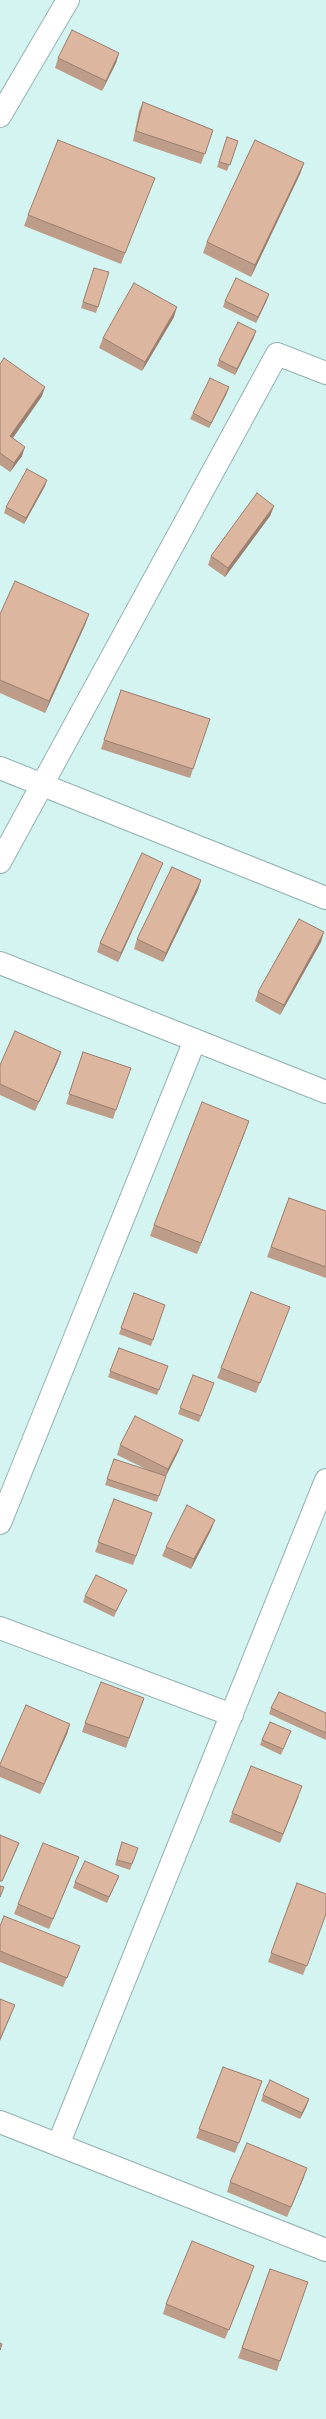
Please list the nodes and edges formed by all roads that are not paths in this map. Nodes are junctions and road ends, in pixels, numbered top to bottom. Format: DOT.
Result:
graph roads {
  1 [pos="68,0"];
  2 [pos="0,116"];
  3 [pos="326,373"];
  4 [pos="0,768"];
  5 [pos="42,785"];
  6 [pos="0,862"];
  7 [pos="326,898"];
  8 [pos="0,963"];
  9 [pos="195,1040"];
  10 [pos="326,1092"];
  11 [pos="326,1480"];
  12 [pos="0,1523"];
  13 [pos="0,1628"];
  14 [pos="232,1715"];
  15 [pos="0,2122"];
  16 [pos="58,2145"];
  17 [pos="326,2250"];
  1 -- 2 [label="street"];
  3 -- 5 [label="street"];
  4 -- 5 [label="street"];
  5 -- 6 [label="street"];
  5 -- 7 [label="street"];
  8 -- 9 [label="street"];
  9 -- 10 [label="street"];
  9 -- 12 [label="street"];
  11 -- 14 [label="street"];
  13 -- 14 [label="street"];
  14 -- 16 [label="street"];
  15 -- 16 [label="street"];
  16 -- 17 [label="street"];
}
